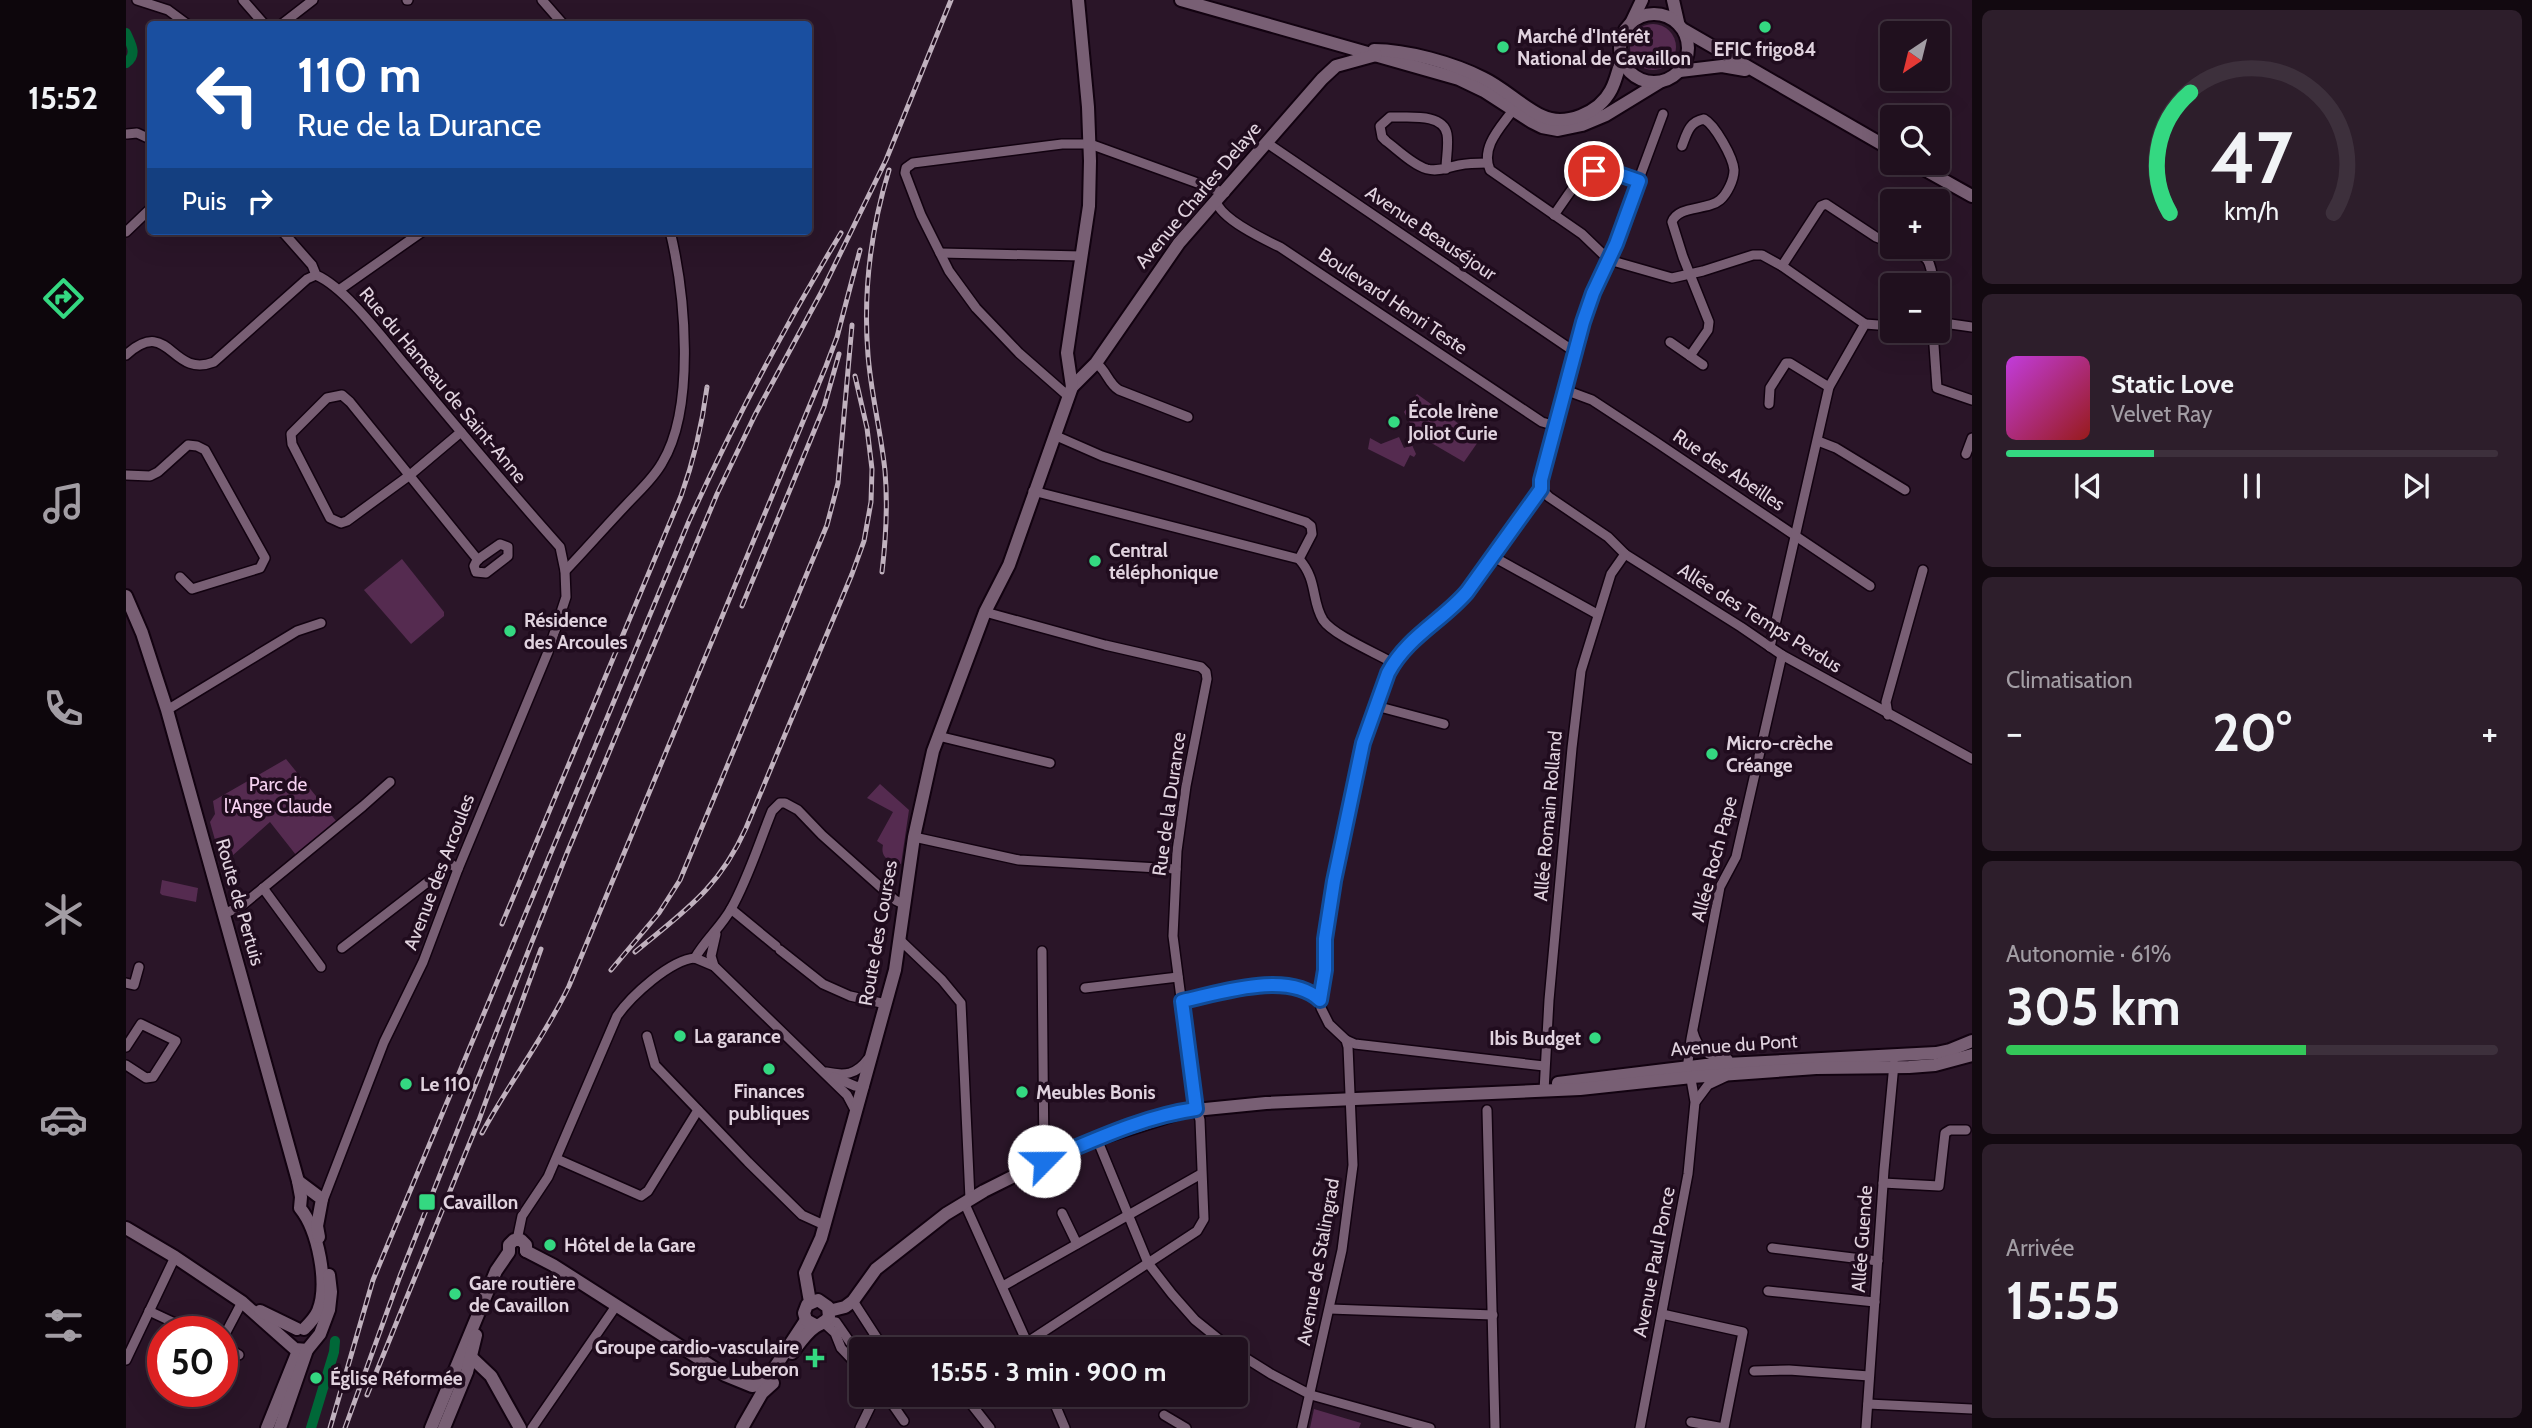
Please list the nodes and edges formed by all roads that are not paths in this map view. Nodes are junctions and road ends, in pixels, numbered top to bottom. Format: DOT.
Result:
graph roads {
  1 [pos="137,0"];
  2 [pos="243,0"];
  3 [pos="313,0"];
  4 [pos="542,0"];
  5 [pos="1078,0"];
  6 [pos="1181,0"];
  7 [pos="1642,0"];
  8 [pos="1673,0"];
  9 [pos="183,21"];
  10 [pos="261,21"];
  11 [pos="288,21"];
  12 [pos="560,21"];
  13 [pos="1632,21"];
  14 [pos="1681,26"];
  15 [pos="1344,45"];
  16 [pos="1363,50"];
  17 [pos="1376,55"];
  18 [pos="1622,59"];
  19 [pos="1336,66"];
  20 [pos="1680,71"];
  21 [pos="1754,72"];
  22 [pos="1660,82"];
  23 [pos="1513,110"];
  24 [pos="1663,114"];
  25 [pos="1562,121"];
  26 [pos="127,134"];
  27 [pos="147,138"];
  28 [pos="1267,142"];
  29 [pos="1880,143"];
  30 [pos="1090,144"];
  31 [pos="1682,146"];
  32 [pos="1487,163"];
  33 [pos="1446,169"];
  34 [pos="1934,175"];
  35 [pos="1639,181"];
  36 [pos="1972,196"];
  37 [pos="1220,197"];
  38 [pos="147,212"];
  39 [pos="1554,215"];
  40 [pos="126,232"];
  41 [pos="286,235"];
  42 [pos="417,235"];
  43 [pos="671,235"];
  44 [pos="1880,238"];
  45 [pos="940,253"];
  46 [pos="1082,256"];
  47 [pos="1609,260"];
  48 [pos="1782,265"];
  49 [pos="316,275"];
  50 [pos="1690,275"];
  51 [pos="339,290"];
  52 [pos="1865,324"];
  53 [pos="1950,324"];
  54 [pos="1880,325"];
  55 [pos="1972,327"];
  56 [pos="1670,342"];
  57 [pos="1934,343"];
  58 [pos="1575,352"];
  59 [pos="126,355"];
  60 [pos="1690,356"];
  61 [pos="1070,364"];
  62 [pos="1703,365"];
  63 [pos="1093,367"];
  64 [pos="1829,387"];
  65 [pos="1565,390"];
  66 [pos="1070,391"];
  67 [pos="1972,400"];
  68 [pos="1769,404"];
  69 [pos="1188,417"];
  70 [pos="1556,426"];
  71 [pos="461,432"];
  72 [pos="1054,435"];
  73 [pos="1972,438"];
  74 [pos="1818,441"];
  75 [pos="1966,454"];
  76 [pos="126,475"];
  77 [pos="410,475"];
  78 [pos="1541,489"];
  79 [pos="1905,490"];
  80 [pos="1033,491"];
  81 [pos="1794,536"];
  82 [pos="1625,554"];
  83 [pos="1492,556"];
  84 [pos="1299,559"];
  85 [pos="478,560"];
  86 [pos="1923,570"];
  87 [pos="565,571"];
  88 [pos="180,576"];
  89 [pos="1870,586"];
  90 [pos="126,596"];
  91 [pos="985,612"];
  92 [pos="1597,614"];
  93 [pos="321,623"];
  94 [pos="1770,647"];
  95 [pos="1782,656"];
  96 [pos="1393,663"];
  97 [pos="1376,706"];
  98 [pos="167,710"];
  99 [pos="1888,715"];
  100 [pos="1444,724"];
  101 [pos="938,736"];
  102 [pos="1972,759"];
  103 [pos="1050,763"];
  104 [pos="390,782"];
  105 [pos="914,837"];
  106 [pos="458,869"];
  107 [pos="1176,869"];
  108 [pos="264,888"];
  109 [pos="905,905"];
  110 [pos="731,909"];
  111 [pos="223,914"];
  112 [pos="718,929"];
  113 [pos="900,940"];
  114 [pos="342,948"];
  115 [pos="1042,951"];
  116 [pos="695,958"];
  117 [pos="714,966"];
  118 [pos="139,967"];
  119 [pos="321,967"];
  120 [pos="1178,977"];
  121 [pos="126,983"];
  122 [pos="1085,988"];
  123 [pos="1320,1000"];
  124 [pos="1182,1001"];
  125 [pos="886,1004"];
  126 [pos="1692,1031"];
  127 [pos="647,1037"];
  128 [pos="1346,1040"];
  129 [pos="1972,1041"];
  130 [pos="126,1048"];
  131 [pos="873,1052"];
  132 [pos="1900,1055"];
  133 [pos="1972,1055"];
  134 [pos="1754,1062"];
  135 [pos="126,1065"];
  136 [pos="1545,1066"];
  137 [pos="1892,1071"];
  138 [pos="1690,1072"];
  139 [pos="826,1074"];
  140 [pos="1730,1076"];
  141 [pos="864,1087"];
  142 [pos="1544,1088"];
  143 [pos="1351,1100"];
  144 [pos="1695,1102"];
  145 [pos="1196,1109"];
  146 [pos="698,1110"];
  147 [pos="1487,1110"];
  148 [pos="856,1112"];
  149 [pos="1966,1130"];
  150 [pos="1097,1139"];
  151 [pos="556,1159"];
  152 [pos="1044,1161"];
  153 [pos="1201,1174"];
  154 [pos="330,1182"];
  155 [pos="1883,1183"];
  156 [pos="309,1194"];
  157 [pos="967,1201"];
  158 [pos="315,1210"];
  159 [pos="1062,1213"];
  160 [pos="1129,1216"];
  161 [pos="824,1225"];
  162 [pos="127,1232"];
  163 [pos="517,1240"];
  164 [pos="1077,1244"];
  165 [pos="1772,1248"];
  166 [pos="516,1254"];
  167 [pos="175,1257"];
  168 [pos="1878,1261"];
  169 [pos="1148,1263"];
  170 [pos="1003,1286"];
  171 [pos="1768,1291"];
  172 [pos="242,1301"];
  173 [pos="853,1301"];
  174 [pos="810,1302"];
  175 [pos="1875,1302"];
  176 [pos="616,1306"];
  177 [pos="1330,1309"];
  178 [pos="149,1311"];
  179 [pos="1662,1314"];
  180 [pos="1493,1315"];
  181 [pos="160,1316"];
  182 [pos="235,1316"];
  183 [pos="821,1320"];
  184 [pos="301,1329"];
  185 [pos="876,1337"];
  186 [pos="1025,1337"];
  187 [pos="1041,1337"];
  188 [pos="1216,1337"];
  189 [pos="849,1341"];
  190 [pos="302,1347"];
  191 [pos="468,1347"];
  192 [pos="849,1357"];
  193 [pos="1248,1359"];
  194 [pos="126,1360"];
  195 [pos="1754,1371"];
  196 [pos="1869,1376"];
  197 [pos="759,1390"];
  198 [pos="1311,1395"];
  199 [pos="1868,1404"];
  200 [pos="870,1407"];
  201 [pos="894,1407"];
  202 [pos="973,1407"];
  203 [pos="1056,1407"];
  204 [pos="1972,1409"];
  205 [pos="1164,1415"];
  206 [pos="904,1421"];
  207 [pos="1691,1422"];
  208 [pos="267,1428"];
  209 [pos="280,1428"];
  210 [pos="431,1428"];
  211 [pos="437,1428"];
  212 [pos="444,1428"];
  213 [pos="520,1428"];
  214 [pos="532,1428"];
  215 [pos="742,1428"];
  216 [pos="860,1428"];
  217 [pos="990,1428"];
  218 [pos="1065,1428"];
  219 [pos="1186,1428"];
  220 [pos="1302,1428"];
  221 [pos="1430,1428"];
  222 [pos="1495,1428"];
  223 [pos="1640,1428"];
  224 [pos="1866,1428"];
  1 -- 9 [label="street"];
  2 -- 10 [label="street"];
  3 -- 11 [label="street"];
  4 -- 12 [label="street"];
  5 -- 30 [label="street"];
  6 -- 15 [label="street"];
  7 -- 13 [label="street"];
  8 -- 14 [label="street"];
  13 -- 14 [label="street"];
  13 -- 18 [label="street"];
  14 -- 20 [label="street"];
  14 -- 21 [label="street"];
  15 -- 16 [label="street"];
  15 -- 19 [label="street, Avenue Charles Delaye"];
  16 -- 17 [label="street"];
  16 -- 25 [label="street"];
  17 -- 19 [label="street"];
  17 -- 23 [label="street"];
  18 -- 22 [label="street"];
  18 -- 25 [label="street"];
  19 -- 28 [label="street, Avenue Charles Delaye"];
  20 -- 21 [label="street"];
  20 -- 22 [label="street"];
  21 -- 29 [label="street"];
  22 -- 23 [label="street"];
  23 -- 25 [label="street"];
  23 -- 32 [label="street"];
  24 -- 35 [label="street"];
  26 -- 27 [label="street"];
  28 -- 37 [label="street, Avenue Charles Delaye"];
  28 -- 58 [label="street, Avenue Beauséjour"];
  30 -- 37 [label="street"];
  30 -- 45 [label="street"];
  30 -- 46 [label="street"];
  31 -- 50 [label="street"];
  32 -- 33 [label="street"];
  32 -- 39 [label="street"];
  33 -- 33 [label="street"];
  34 -- 36 [label="street"];
  35 -- 39 [label="street"];
  35 -- 47 [label="street"];
  37 -- 63 [label="street, Avenue Charles Delaye"];
  37 -- 70 [label="street, Boulevard Henri Teste"];
  38 -- 40 [label="street"];
  39 -- 47 [label="street"];
  41 -- 49 [label="street, Rue du Hameau de Saint-Anne"];
  42 -- 51 [label="street"];
  43 -- 87 [label="street"];
  44 -- 48 [label="street"];
  45 -- 46 [label="street"];
  45 -- 66 [label="street"];
  46 -- 61 [label="street"];
  47 -- 50 [label="street"];
  47 -- 58 [label="street"];
  48 -- 50 [label="street"];
  48 -- 52 [label="street"];
  49 -- 51 [label="street, Rue du Hameau de Saint-Anne"];
  49 -- 59 [label="street"];
  50 -- 60 [label="street"];
  51 -- 71 [label="street, Rue du Hameau de Saint-Anne"];
  52 -- 54 [label="street"];
  52 -- 64 [label="street"];
  53 -- 55 [label="street"];
  56 -- 60 [label="street"];
  57 -- 67 [label="street"];
  58 -- 65 [label="street"];
  60 -- 62 [label="street"];
  61 -- 63 [label="street"];
  61 -- 66 [label="street"];
  63 -- 66 [label="street, Avenue Charles Delaye"];
  63 -- 69 [label="street"];
  64 -- 68 [label="street"];
  64 -- 74 [label="street"];
  65 -- 70 [label="street"];
  65 -- 81 [label="street, Rue des Abeilles"];
  66 -- 72 [label="street, Route des Courses"];
  70 -- 78 [label="street"];
  71 -- 77 [label="street"];
  71 -- 87 [label="street, Rue du Hameau de Saint-Anne"];
  72 -- 80 [label="street, Route des Courses"];
  72 -- 84 [label="street"];
  73 -- 75 [label="street"];
  74 -- 79 [label="street"];
  74 -- 81 [label="street"];
  76 -- 88 [label="street"];
  77 -- 77 [label="street"];
  77 -- 85 [label="street"];
  78 -- 82 [label="street, Allée des Temps Perdus"];
  78 -- 83 [label="street"];
  80 -- 84 [label="street"];
  80 -- 91 [label="street, Route des Courses"];
  81 -- 89 [label="street, Rue des Abeilles"];
  81 -- 94 [label="street"];
  82 -- 92 [label="street, Allée Romain Rolland"];
  82 -- 94 [label="street, Allée des Temps Perdus"];
  83 -- 92 [label="street"];
  83 -- 96 [label="street"];
  84 -- 96 [label="street"];
  86 -- 99 [label="street"];
  87 -- 106 [label="street, Avenue des Arcoules"];
  90 -- 98 [label="street, Route de Pertuis"];
  91 -- 101 [label="street, Route des Courses"];
  91 -- 107 [label="street, Rue de la Durance"];
  92 -- 136 [label="street, Allée Romain Rolland"];
  93 -- 98 [label="street"];
  94 -- 95 [label="street, Allée des Temps Perdus"];
  95 -- 99 [label="street, Allée des Temps Perdus"];
  95 -- 126 [label="street, Allée Roch Pape"];
  96 -- 97 [label="street"];
  97 -- 100 [label="street"];
  97 -- 123 [label="street"];
  98 -- 111 [label="street, Route de Pertuis"];
  99 -- 102 [label="street, Allée des Temps Perdus"];
  101 -- 103 [label="street"];
  101 -- 105 [label="street, Route des Courses"];
  104 -- 108 [label="street"];
  105 -- 107 [label="street"];
  105 -- 109 [label="street, Route des Courses"];
  106 -- 114 [label="street"];
  106 -- 154 [label="street, Avenue des Arcoules"];
  107 -- 120 [label="street, Rue de la Durance"];
  108 -- 111 [label="street"];
  108 -- 119 [label="street"];
  109 -- 110 [label="street"];
  109 -- 113 [label="street, Route des Courses"];
  110 -- 112 [label="street"];
  110 -- 125 [label="street"];
  111 -- 156 [label="street, Route de Pertuis"];
  112 -- 116 [label="street"];
  112 -- 117 [label="street"];
  113 -- 125 [label="street, Route des Courses"];
  113 -- 157 [label="street"];
  115 -- 152 [label="street"];
  116 -- 117 [label="street"];
  116 -- 151 [label="street"];
  117 -- 139 [label="street"];
  118 -- 121 [label="street"];
  120 -- 122 [label="street"];
  120 -- 124 [label="street, Rue de la Durance"];
  123 -- 124 [label="street"];
  123 -- 128 [label="street"];
  124 -- 145 [label="street, Rue de la Durance"];
  125 -- 131 [label="street, Route des Courses"];
  126 -- 134 [label="street"];
  126 -- 138 [label="street, Allée Roch Pape"];
  127 -- 146 [label="street"];
  128 -- 136 [label="street"];
  128 -- 143 [label="street, Avenue de Stalingrad"];
  129 -- 132 [label="street, Avenue du Pont"];
  130 -- 135 [label="street"];
  131 -- 139 [label="street"];
  131 -- 141 [label="street, Route des Courses"];
  132 -- 134 [label="street, Avenue du Pont"];
  132 -- 137 [label="street, Allée Guende"];
  133 -- 137 [label="street, Avenue du Pont"];
  134 -- 138 [label="street, Avenue du Pont"];
  136 -- 142 [label="street, Allée Romain Rolland"];
  137 -- 140 [label="street, Avenue du Pont"];
  137 -- 155 [label="street, Allée Guende"];
  138 -- 140 [label="street, Avenue du Pont"];
  138 -- 142 [label="street, Avenue du Pont"];
  138 -- 144 [label="street, Avenue Paul Ponce"];
  139 -- 141 [label="street"];
  139 -- 148 [label="street"];
  140 -- 144 [label="street"];
  141 -- 148 [label="street, Route des Courses"];
  142 -- 143 [label="street, Avenue du Pont"];
  143 -- 145 [label="street, Avenue du Pont"];
  143 -- 177 [label="street, Avenue de Stalingrad"];
  144 -- 179 [label="street, Avenue Paul Ponce"];
  145 -- 150 [label="street, Avenue du Pont"];
  145 -- 153 [label="street, Rue de la Durance"];
  146 -- 151 [label="street"];
  146 -- 161 [label="street"];
  147 -- 180 [label="street"];
  148 -- 161 [label="street, Route des Courses"];
  149 -- 155 [label="street"];
  150 -- 152 [label="street, Avenue du Pont"];
  150 -- 160 [label="street"];
  151 -- 163 [label="street"];
  152 -- 157 [label="street, Avenue du Pont"];
  153 -- 160 [label="street"];
  153 -- 169 [label="street, Rue de la Durance"];
  154 -- 156 [label="street"];
  154 -- 158 [label="street, Avenue des Arcoules"];
  155 -- 168 [label="street, Allée Guende"];
  156 -- 158 [label="street"];
  156 -- 158 [label="street, Route de Pertuis"];
  157 -- 170 [label="street"];
  157 -- 173 [label="street, Avenue du Pont"];
  158 -- 184 [label="street"];
  158 -- 190 [label="street"];
  159 -- 164 [label="street"];
  160 -- 164 [label="street"];
  160 -- 169 [label="street"];
  161 -- 174 [label="street, Route des Courses"];
  162 -- 167 [label="street"];
  163 -- 166 [label="street"];
  164 -- 170 [label="street"];
  165 -- 168 [label="street"];
  166 -- 176 [label="street"];
  166 -- 191 [label="street"];
  166 -- 191 [label="street"];
  167 -- 172 [label="street"];
  167 -- 178 [label="street"];
  168 -- 175 [label="street, Allée Guende"];
  169 -- 187 [label="street"];
  169 -- 188 [label="street"];
  170 -- 186 [label="street"];
  171 -- 175 [label="street"];
  172 -- 182 [label="street"];
  172 -- 184 [label="street"];
  172 -- 190 [label="street"];
  173 -- 183 [label="street"];
  173 -- 185 [label="street"];
  174 -- 183 [label="street, Route des Courses"];
  174 -- 183 [label="street"];
  175 -- 196 [label="street, Allée Guende"];
  176 -- 197 [label="street"];
  176 -- 214 [label="street"];
  177 -- 180 [label="street"];
  177 -- 198 [label="street, Avenue de Stalingrad"];
  178 -- 181 [label="street"];
  178 -- 194 [label="street"];
  179 -- 207 [label="street"];
  179 -- 223 [label="street, Avenue Paul Ponce"];
  180 -- 222 [label="street"];
  183 -- 189 [label="street"];
  183 -- 192 [label="street"];
  183 -- 197 [label="street"];
  184 -- 190 [label="street"];
  184 -- 190 [label="street"];
  190 -- 208 [label="street"];
  190 -- 209 [label="street"];
  191 -- 210 [label="street"];
  191 -- 211 [label="street"];
  191 -- 212 [label="street"];
  191 -- 213 [label="street"];
  193 -- 198 [label="street"];
  195 -- 196 [label="street"];
  196 -- 199 [label="street, Allée Guende"];
  197 -- 215 [label="street"];
  198 -- 220 [label="street, Avenue de Stalingrad"];
  198 -- 221 [label="street"];
  199 -- 204 [label="street"];
  199 -- 224 [label="street, Allée Guende"];
  200 -- 216 [label="street"];
  201 -- 206 [label="street"];
  202 -- 217 [label="street"];
  203 -- 218 [label="street"];
  205 -- 219 [label="street"];
}
